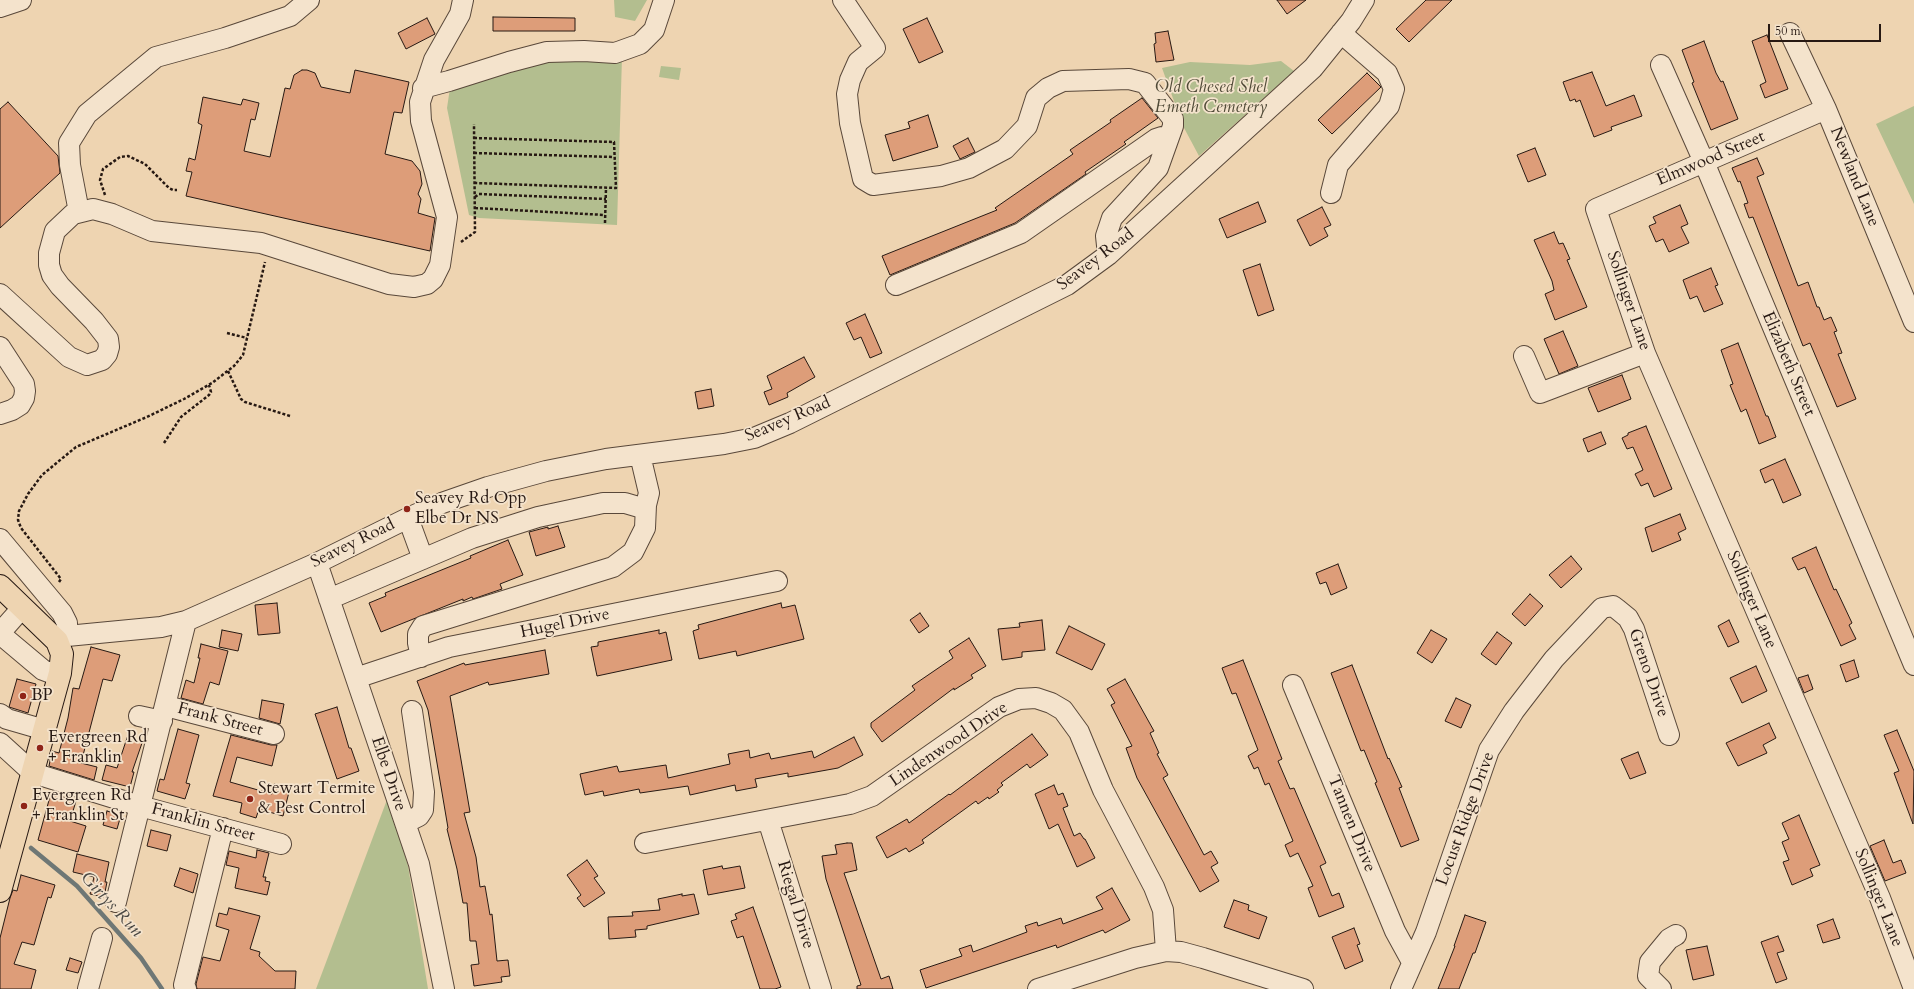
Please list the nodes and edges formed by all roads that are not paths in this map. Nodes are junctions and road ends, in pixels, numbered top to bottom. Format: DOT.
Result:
graph roads {
  1 [pos="21,0"];
  2 [pos="309,0"];
  3 [pos="462,0"];
  4 [pos="664,0"];
  5 [pos="843,0"];
  6 [pos="1364,0"];
  7 [pos="0,7"];
  8 [pos="1790,33"];
  9 [pos="1341,34"];
  10 [pos="1661,65"];
  11 [pos="423,88"];
  12 [pos="1826,109"];
  13 [pos="1167,143"];
  14 [pos="1704,162"];
  15 [pos="1331,193"];
  16 [pos="1596,209"];
  17 [pos="79,212"];
  18 [pos="1108,255"];
  19 [pos="896,285"];
  20 [pos="0,294"];
  21 [pos="1914,322"];
  22 [pos="0,347"];
  23 [pos="1645,353"];
  24 [pos="1524,356"];
  25 [pos="0,414"];
  26 [pos="640,455"];
  27 [pos="646,505"];
  28 [pos="408,518"];
  29 [pos="0,539"];
  30 [pos="422,559"];
  31 [pos="317,563"];
  32 [pos="777,580"];
  33 [pos="0,586"];
  34 [pos="329,599"];
  35 [pos="22,608"];
  36 [pos="1602,608"];
  37 [pos="186,621"];
  38 [pos="0,633"];
  39 [pos="62,638"];
  40 [pos="421,657"];
  41 [pos="1914,665"];
  42 [pos="59,676"];
  43 [pos="356,678"];
  44 [pos="1293,685"];
  45 [pos="412,711"];
  46 [pos="0,714"];
  47 [pos="164,714"];
  48 [pos="139,716"];
  49 [pos="45,730"];
  50 [pos="274,734"];
  51 [pos="1669,735"];
  52 [pos="0,743"];
  53 [pos="33,773"];
  54 [pos="140,806"];
  55 [pos="768,820"];
  56 [pos="405,823"];
  57 [pos="223,828"];
  58 [pos="645,843"];
  59 [pos="281,844"];
  60 [pos="0,887"];
  61 [pos="116,902"];
  62 [pos="1676,935"];
  63 [pos="102,938"];
  64 [pos="1166,951"];
  65 [pos="1412,962"];
  66 [pos="88,989"];
  67 [pos="186,989"];
  68 [pos="444,989"];
  69 [pos="821,989"];
  70 [pos="1038,989"];
  71 [pos="1303,989"];
  72 [pos="1401,989"];
  73 [pos="1661,989"];
  74 [pos="1914,989"];
  1 -- 7 [label="street"];
  2 -- 17 [label="street"];
  3 -- 11 [label="street"];
  4 -- 11 [label="street"];
  5 -- 13 [label="street"];
  6 -- 9 [label="street, Seavey Road"];
  8 -- 12 [label="street, Newland Lane"];
  9 -- 15 [label="street"];
  9 -- 18 [label="street, Seavey Road"];
  10 -- 14 [label="street, Elizabeth Street"];
  11 -- 17 [label="street"];
  12 -- 14 [label="street, Elmwood Street"];
  12 -- 21 [label="street, Newland Lane"];
  13 -- 18 [label="street"];
  13 -- 19 [label="street"];
  14 -- 16 [label="street, Elmwood Street"];
  14 -- 41 [label="street, Elizabeth Street"];
  16 -- 23 [label="street, Sollinger Lane"];
  17 -- 20 [label="street"];
  18 -- 26 [label="street, Seavey Road"];
  22 -- 25 [label="street"];
  23 -- 24 [label="street"];
  23 -- 74 [label="street, Sollinger Lane"];
  26 -- 27 [label="street"];
  26 -- 28 [label="street, Seavey Road"];
  27 -- 30 [label="street"];
  27 -- 40 [label="street"];
  28 -- 30 [label="street"];
  28 -- 31 [label="street, Seavey Road"];
  29 -- 39 [label="street"];
  30 -- 34 [label="street"];
  31 -- 34 [label="street, Elbe Drive"];
  31 -- 37 [label="street, Seavey Road"];
  32 -- 40 [label="street, Hugel Drive"];
  33 -- 35 [label="main road"];
  34 -- 43 [label="street, Elbe Drive"];
  35 -- 38 [label="street"];
  35 -- 39 [label="main road"];
  36 -- 51 [label="street, Greno Drive"];
  36 -- 65 [label="street, Locust Ridge Drive"];
  37 -- 39 [label="street, Seavey Road"];
  37 -- 47 [label="street"];
  38 -- 42 [label="street"];
  39 -- 42 [label="main road"];
  40 -- 43 [label="street, Hugel Drive"];
  42 -- 49 [label="main road"];
  43 -- 56 [label="street, Elbe Drive"];
  44 -- 65 [label="street, Tannen Drive"];
  45 -- 56 [label="street"];
  46 -- 49 [label="street"];
  47 -- 48 [label="street, Frank Street"];
  47 -- 50 [label="street, Frank Street"];
  47 -- 54 [label="street"];
  49 -- 53 [label="main road"];
  52 -- 53 [label="street"];
  53 -- 54 [label="street, Franklin Street"];
  53 -- 60 [label="main road"];
  54 -- 57 [label="street, Franklin Street"];
  54 -- 61 [label="street"];
  55 -- 58 [label="street, Lindenwood Drive"];
  55 -- 64 [label="street, Lindenwood Drive"];
  55 -- 69 [label="street, Riegal Drive"];
  56 -- 68 [label="street, Elbe Drive"];
  57 -- 59 [label="street, Franklin Street"];
  57 -- 67 [label="street"];
  62 -- 73 [label="street"];
  63 -- 66 [label="street"];
  64 -- 70 [label="street"];
  64 -- 71 [label="street"];
  65 -- 72 [label="street, Locust Ridge Drive"];
}
